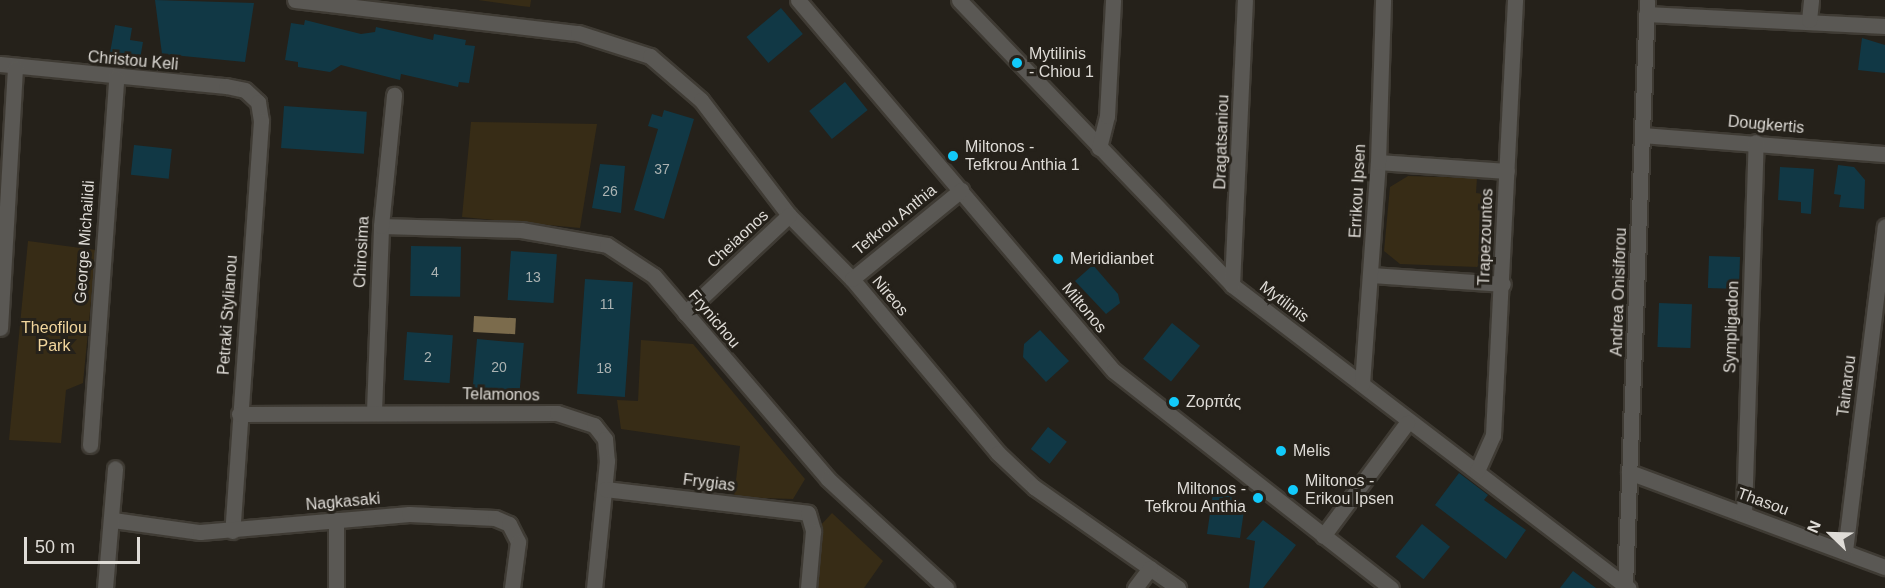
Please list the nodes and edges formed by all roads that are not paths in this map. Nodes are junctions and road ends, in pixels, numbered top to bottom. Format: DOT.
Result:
graph roads {
  1 [pos="296,0"];
  2 [pos="798,0"];
  3 [pos="959,0"];
  4 [pos="976,0"];
  5 [pos="1113,0"];
  6 [pos="1245,0"];
  7 [pos="1383,0"];
  8 [pos="1515,0"];
  9 [pos="1811,0"];
  10 [pos="1647,7"];
  11 [pos="976,17"];
  12 [pos="1809,20"];
  13 [pos="1885,26"];
  14 [pos="0,64"];
  15 [pos="15,68"];
  16 [pos="116,78"];
  17 [pos="394,95"];
  18 [pos="258,102"];
  19 [pos="1643,135"];
  20 [pos="1756,142"];
  21 [pos="1099,148"];
  22 [pos="1885,154"];
  23 [pos="1378,162"];
  24 [pos="1507,171"];
  25 [pos="961,190"];
  26 [pos="789,215"];
  27 [pos="381,226"];
  28 [pos="1885,226"];
  29 [pos="1371,275"];
  30 [pos="852,279"];
  31 [pos="1503,284"];
  32 [pos="1232,285"];
  33 [pos="685,313"];
  34 [pos="0,328"];
  35 [pos="1362,384"];
  36 [pos="374,411"];
  37 [pos="239,414"];
  38 [pos="1407,423"];
  39 [pos="90,445"];
  40 [pos="115,468"];
  41 [pos="1477,471"];
  42 [pos="1629,472"];
  43 [pos="605,489"];
  44 [pos="1744,514"];
  45 [pos="113,520"];
  46 [pos="336,520"];
  47 [pos="232,531"];
  48 [pos="1323,536"];
  49 [pos="1845,551"];
  50 [pos="1885,567"];
  51 [pos="1150,568"];
  52 [pos="1627,587"];
  53 [pos="105,588"];
  54 [pos="336,588"];
  55 [pos="512,588"];
  56 [pos="594,588"];
  57 [pos="808,588"];
  58 [pos="946,588"];
  59 [pos="1135,588"];
  60 [pos="1178,588"];
  61 [pos="1390,588"];
  1 -- 26 [label="street, Nireos"];
  2 -- 25 [label="street, Miltonos"];
  3 -- 11 [label="street, Mytilinis"];
  4 -- 11 [label="street"];
  5 -- 21 [label="street"];
  6 -- 32 [label="street, Dragatsaniou"];
  7 -- 23 [label="street, Errikou Ipsen"];
  8 -- 24 [label="street, Trapezountos"];
  9 -- 12 [label="street"];
  10 -- 12 [label="street"];
  10 -- 19 [label="street, Andrea Onisiforou"];
  11 -- 21 [label="street, Mytilinis"];
  12 -- 13 [label="street"];
  14 -- 15 [label="street, Christou Keli"];
  15 -- 16 [label="street, Christou Keli"];
  15 -- 34 [label="street"];
  16 -- 18 [label="street, Christou Keli"];
  16 -- 39 [label="street, George Michailidi"];
  17 -- 27 [label="street, Chirosima"];
  18 -- 37 [label="street, Petraki Stylianou"];
  19 -- 20 [label="street, Dougkertis"];
  19 -- 42 [label="street, Andrea Onisiforou"];
  20 -- 22 [label="street, Dougkertis"];
  20 -- 44 [label="street, Sympligadon"];
  21 -- 32 [label="street, Mytilinis"];
  23 -- 24 [label="street"];
  23 -- 29 [label="street, Errikou Ipsen"];
  24 -- 31 [label="street, Trapezountos"];
  25 -- 30 [label="street, Tefkrou Anthia"];
  25 -- 48 [label="street, Miltonos"];
  26 -- 30 [label="street, Nireos"];
  26 -- 33 [label="street, Cheiaonos"];
  27 -- 33 [label="street, Frynichou"];
  27 -- 36 [label="street, Chirosima"];
  28 -- 49 [label="street, Tainarou"];
  29 -- 31 [label="street"];
  29 -- 35 [label="street, Errikou Ipsen"];
  30 -- 51 [label="street, Nireos"];
  31 -- 41 [label="street, Trapezountos"];
  32 -- 35 [label="street, Mytilinis"];
  33 -- 58 [label="street, Frynichou"];
  35 -- 38 [label="street, Mytilinis"];
  36 -- 37 [label="street, Telamonos"];
  36 -- 43 [label="street, Telamonos"];
  37 -- 47 [label="street, Petraki Stylianou"];
  38 -- 41 [label="street, Mytilinis"];
  38 -- 48 [label="street"];
  40 -- 45 [label="street"];
  41 -- 52 [label="street, Mytilinis"];
  42 -- 44 [label="street, Thasou"];
  42 -- 52 [label="street, Andrea Onisiforou"];
  43 -- 56 [label="street, Telamonos"];
  43 -- 57 [label="street, Frygias"];
  44 -- 49 [label="street, Thasou"];
  45 -- 47 [label="street, Nagkasaki"];
  45 -- 53 [label="street"];
  46 -- 47 [label="street, Nagkasaki"];
  46 -- 54 [label="street"];
  46 -- 55 [label="street, Nagkasaki"];
  48 -- 61 [label="street, Miltonos"];
  49 -- 50 [label="street, Thasou"];
  51 -- 59 [label="street"];
  51 -- 60 [label="street, Nireos"];
}
